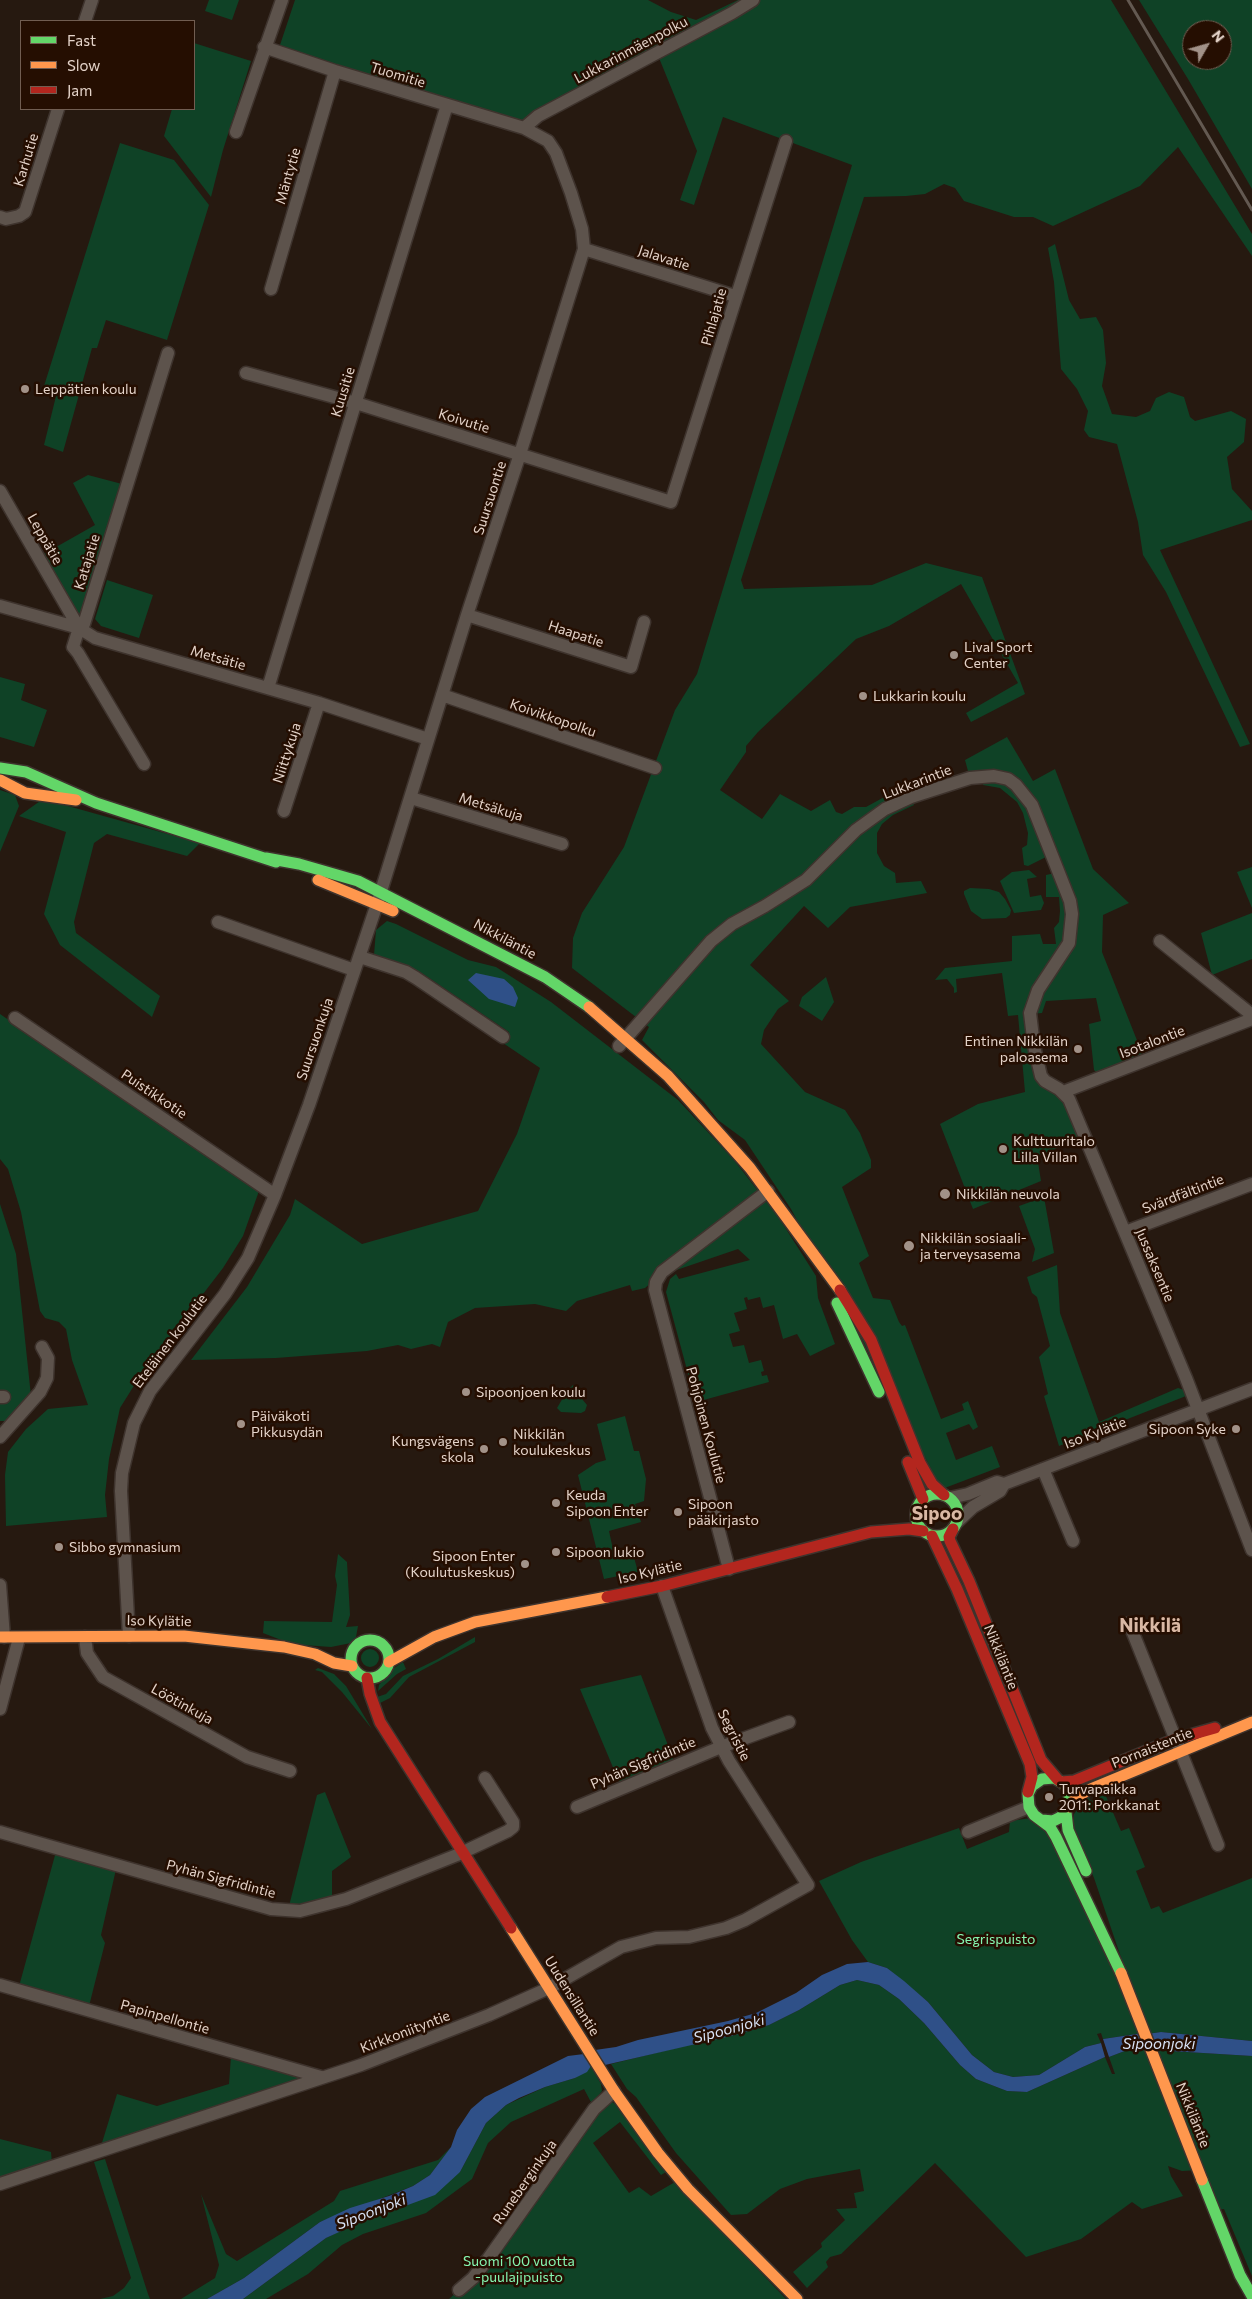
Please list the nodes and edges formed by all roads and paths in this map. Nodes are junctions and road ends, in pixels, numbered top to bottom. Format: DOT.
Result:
graph roads {
  1 [pos="92,0"];
  2 [pos="282,0"];
  3 [pos="753,0"];
  4 [pos="85,20"];
  5 [pos="264,47"];
  6 [pos="335,71"];
  7 [pos="447,106"];
  8 [pos="58,110"];
  9 [pos="524,128"];
  10 [pos="236,132"];
  11 [pos="786,141"];
  12 [pos="0,217"];
  13 [pos="584,249"];
  14 [pos="271,289"];
  15 [pos="736,296"];
  16 [pos="168,352"];
  17 [pos="246,373"];
  18 [pos="356,403"];
  19 [pos="520,454"];
  20 [pos="0,491"];
  21 [pos="670,502"];
  22 [pos="0,606"];
  23 [pos="467,615"];
  24 [pos="644,622"];
  25 [pos="79,628"];
  26 [pos="268,688"];
  27 [pos="442,696"];
  28 [pos="319,703"];
  29 [pos="428,739"];
  30 [pos="144,764"];
  31 [pos="0,768"];
  32 [pos="655,768"];
  33 [pos="0,780"];
  34 [pos="411,798"];
  35 [pos="96,803"];
  36 [pos="284,811"];
  37 [pos="562,844"];
  38 [pos="379,898"];
  39 [pos="218,922"];
  40 [pos="1160,941"];
  41 [pos="360,957"];
  42 [pos="354,970"];
  43 [pos="1033,1001"];
  44 [pos="1252,1015"];
  45 [pos="15,1018"];
  46 [pos="1252,1019"];
  47 [pos="503,1037"];
  48 [pos="623,1042"];
  49 [pos="1063,1092"];
  50 [pos="1252,1184"];
  51 [pos="768,1191"];
  52 [pos="275,1195"];
  53 [pos="1125,1232"];
  54 [pos="818,1261"];
  55 [pos="42,1347"];
  56 [pos="1252,1389"];
  57 [pos="1198,1409"];
  58 [pos="0,1437"];
  59 [pos="1043,1469"];
  60 [pos="1004,1484"];
  61 [pos="947,1497"];
  62 [pos="923,1499"];
  63 [pos="908,1515"];
  64 [pos="955,1526"];
  65 [pos="871,1532"];
  66 [pos="927,1533"];
  67 [pos="1073,1541"];
  68 [pos="1252,1550"];
  69 [pos="729,1569"];
  70 [pos="0,1585"];
  71 [pos="662,1586"];
  72 [pos="1129,1623"];
  73 [pos="129,1636"];
  74 [pos="2,1637"];
  75 [pos="85,1637"];
  76 [pos="434,1637"];
  77 [pos="18,1643"];
  78 [pos="383,1645"];
  79 [pos="344,1650"];
  80 [pos="315,1654"];
  81 [pos="389,1662"];
  82 [pos="352,1666"];
  83 [pos="367,1678"];
  84 [pos="0,1709"];
  85 [pos="1252,1720"];
  86 [pos="789,1722"];
  87 [pos="1178,1746"];
  88 [pos="721,1747"];
  89 [pos="290,1772"];
  90 [pos="485,1778"];
  91 [pos="1059,1781"];
  92 [pos="1028,1792"];
  93 [pos="1029,1807"];
  94 [pos="577,1808"];
  95 [pos="1068,1810"];
  96 [pos="1042,1820"];
  97 [pos="0,1832"];
  98 [pos="968,1832"];
  99 [pos="1218,1845"];
  100 [pos="462,1852"];
  101 [pos="808,1885"];
  102 [pos="1118,1966"];
  103 [pos="0,1985"];
  104 [pos="549,1988"];
  105 [pos="322,2077"];
  106 [pos="614,2091"];
  107 [pos="0,2184"];
  108 [pos="1240,2275"];
  109 [pos="459,2290"];
  110 [pos="1252,2296"];
  111 [pos="797,2299"];
  112 [pos="1244,2299"];
  1 -- 4 [label="street"];
  2 -- 5 [label="street"];
  3 -- 9 [label="street, Lukkarinmäenpolku"];
  5 -- 6 [label="street, Tuomitie"];
  5 -- 10 [label="street"];
  6 -- 7 [label="street, Tuomitie"];
  6 -- 14 [label="street, Mäntytie"];
  7 -- 9 [label="street, Tuomitie"];
  7 -- 18 [label="street, Kuusitie"];
  8 -- 12 [label="street, Karhutie"];
  9 -- 13 [label="street, Suursuontie"];
  11 -- 15 [label="street, Pihlajatie"];
  13 -- 15 [label="street, Jalavatie"];
  13 -- 19 [label="street, Suursuontie"];
  15 -- 21 [label="street, Pihlajatie"];
  16 -- 25 [label="street, Katajatie"];
  17 -- 18 [label="street, Koivutie"];
  18 -- 19 [label="street, Koivutie"];
  18 -- 26 [label="street, Kuusitie"];
  19 -- 21 [label="street, Koivutie"];
  19 -- 23 [label="street, Suursuontie"];
  20 -- 25 [label="street, Leppätie"];
  22 -- 25 [label="street, Metsätie"];
  23 -- 24 [label="street, Haapatie"];
  23 -- 27 [label="street, Suursuontie"];
  25 -- 26 [label="street, Metsätie"];
  25 -- 30 [label="street, Katajatie"];
  26 -- 28 [label="street, Metsätie"];
  27 -- 29 [label="street, Suursuontie"];
  27 -- 32 [label="street, Koivikkopolku"];
  28 -- 29 [label="street, Metsätie"];
  28 -- 36 [label="street, Niittykuja"];
  29 -- 34 [label="street, Suursuontie"];
  31 -- 35 [label="street, Nikkiläntie"];
  33 -- 35 [label="street, Nikkiläntie"];
  34 -- 37 [label="street, Metsäkuja"];
  34 -- 38 [label="street, Suursuontie"];
  35 -- 38 [label="street, Nikkiläntie"];
  38 -- 41 [label="street, Suursuonkuja"];
  38 -- 48 [label="street, Nikkiläntie"];
  39 -- 42 [label="street"];
  40 -- 44 [label="street"];
  41 -- 42 [label="street, Suursuonkuja"];
  41 -- 47 [label="street"];
  42 -- 52 [label="street, Suursuonkuja"];
  43 -- 48 [label="street, Lukkarintie"];
  43 -- 49 [label="street, Jussaksentie"];
  45 -- 52 [label="street, Puistikkotie"];
  46 -- 49 [label="street, Isotalontie"];
  48 -- 51 [label="street, Nikkiläntie"];
  49 -- 53 [label="street, Jussaksentie"];
  50 -- 53 [label="street, Svärdfältintie"];
  51 -- 54 [label="street, Nikkiläntie"];
  51 -- 69 [label="street, Pohjoinen Koulutie"];
  52 -- 73 [label="street, Eteläinen koulutie"];
  53 -- 57 [label="street, Jussaksentie"];
  54 -- 61 [label="street, Nikkiläntie"];
  54 -- 62 [label="street, Nikkiläntie"];
  55 -- 58 [label="street"];
  56 -- 57 [label="street, Iso Kylätie"];
  57 -- 59 [label="street, Iso Kylätie"];
  57 -- 68 [label="street, Jussaksentie"];
  59 -- 60 [label="street, Iso Kylätie"];
  59 -- 67 [label="street"];
  60 -- 61 [label="street, Iso Kylätie"];
  60 -- 64 [label="street, Iso Kylätie"];
  61 -- 62 [label="street"];
  61 -- 64 [label="street"];
  62 -- 63 [label="street"];
  63 -- 65 [label="street, Iso Kylätie"];
  63 -- 66 [label="street"];
  64 -- 66 [label="street"];
  64 -- 91 [label="street, Nikkiläntie"];
  65 -- 66 [label="street, Iso Kylätie"];
  65 -- 69 [label="street, Iso Kylätie"];
  66 -- 92 [label="street, Nikkiläntie"];
  69 -- 71 [label="street, Iso Kylätie"];
  70 -- 74 [label="street"];
  71 -- 76 [label="street, Iso Kylätie"];
  71 -- 88 [label="street, Segristie"];
  72 -- 87 [label="street"];
  73 -- 75 [label="street, Iso Kylätie"];
  73 -- 80 [label="street, Iso Kylätie"];
  74 -- 77 [label="street, Iso Kylätie"];
  75 -- 77 [label="street, Iso Kylätie"];
  75 -- 89 [label="street, Löötinkuja"];
  76 -- 78 [label="street, Iso Kylätie"];
  76 -- 81 [label="street, Iso Kylätie"];
  77 -- 84 [label="street"];
  78 -- 79 [label="street, Iso Kylätie"];
  78 -- 81 [label="street"];
  79 -- 80 [label="street, Iso Kylätie"];
  79 -- 82 [label="street"];
  80 -- 82 [label="street, Iso Kylätie"];
  81 -- 83 [label="street, Iso Kylätie"];
  82 -- 83 [label="street"];
  83 -- 100 [label="street, Uudensillantie"];
  85 -- 87 [label="street, Pornaistentie"];
  86 -- 88 [label="street, Pyhän Sigfridintie"];
  87 -- 91 [label="street, Pornaistentie"];
  87 -- 95 [label="street, Pornaistentie"];
  87 -- 99 [label="street"];
  88 -- 94 [label="street, Pyhän Sigfridintie"];
  88 -- 101 [label="street, Segristie"];
  90 -- 100 [label="street, Pyhän Sigfridintie"];
  91 -- 92 [label="street"];
  91 -- 95 [label="street"];
  92 -- 93 [label="street"];
  93 -- 96 [label="street"];
  93 -- 98 [label="street"];
  95 -- 96 [label="street"];
  95 -- 102 [label="street, Nikkiläntie"];
  96 -- 102 [label="street, Nikkiläntie"];
  97 -- 100 [label="street, Pyhän Sigfridintie"];
  100 -- 104 [label="street, Uudensillantie"];
  101 -- 104 [label="street, Kirkkoniityntie"];
  102 -- 108 [label="street, Nikkiläntie"];
  103 -- 105 [label="street, Papinpellontie"];
  104 -- 105 [label="street, Kirkkoniityntie"];
  104 -- 106 [label="street, Uudensillantie"];
  105 -- 107 [label="street, Kirkkoniityntie"];
  106 -- 109 [label="street, Runeberginkuja"];
  106 -- 111 [label="street, Uudensillantie"];
  108 -- 110 [label="street, Nikkiläntie"];
  108 -- 112 [label="street, Nikkiläntie"];
}
